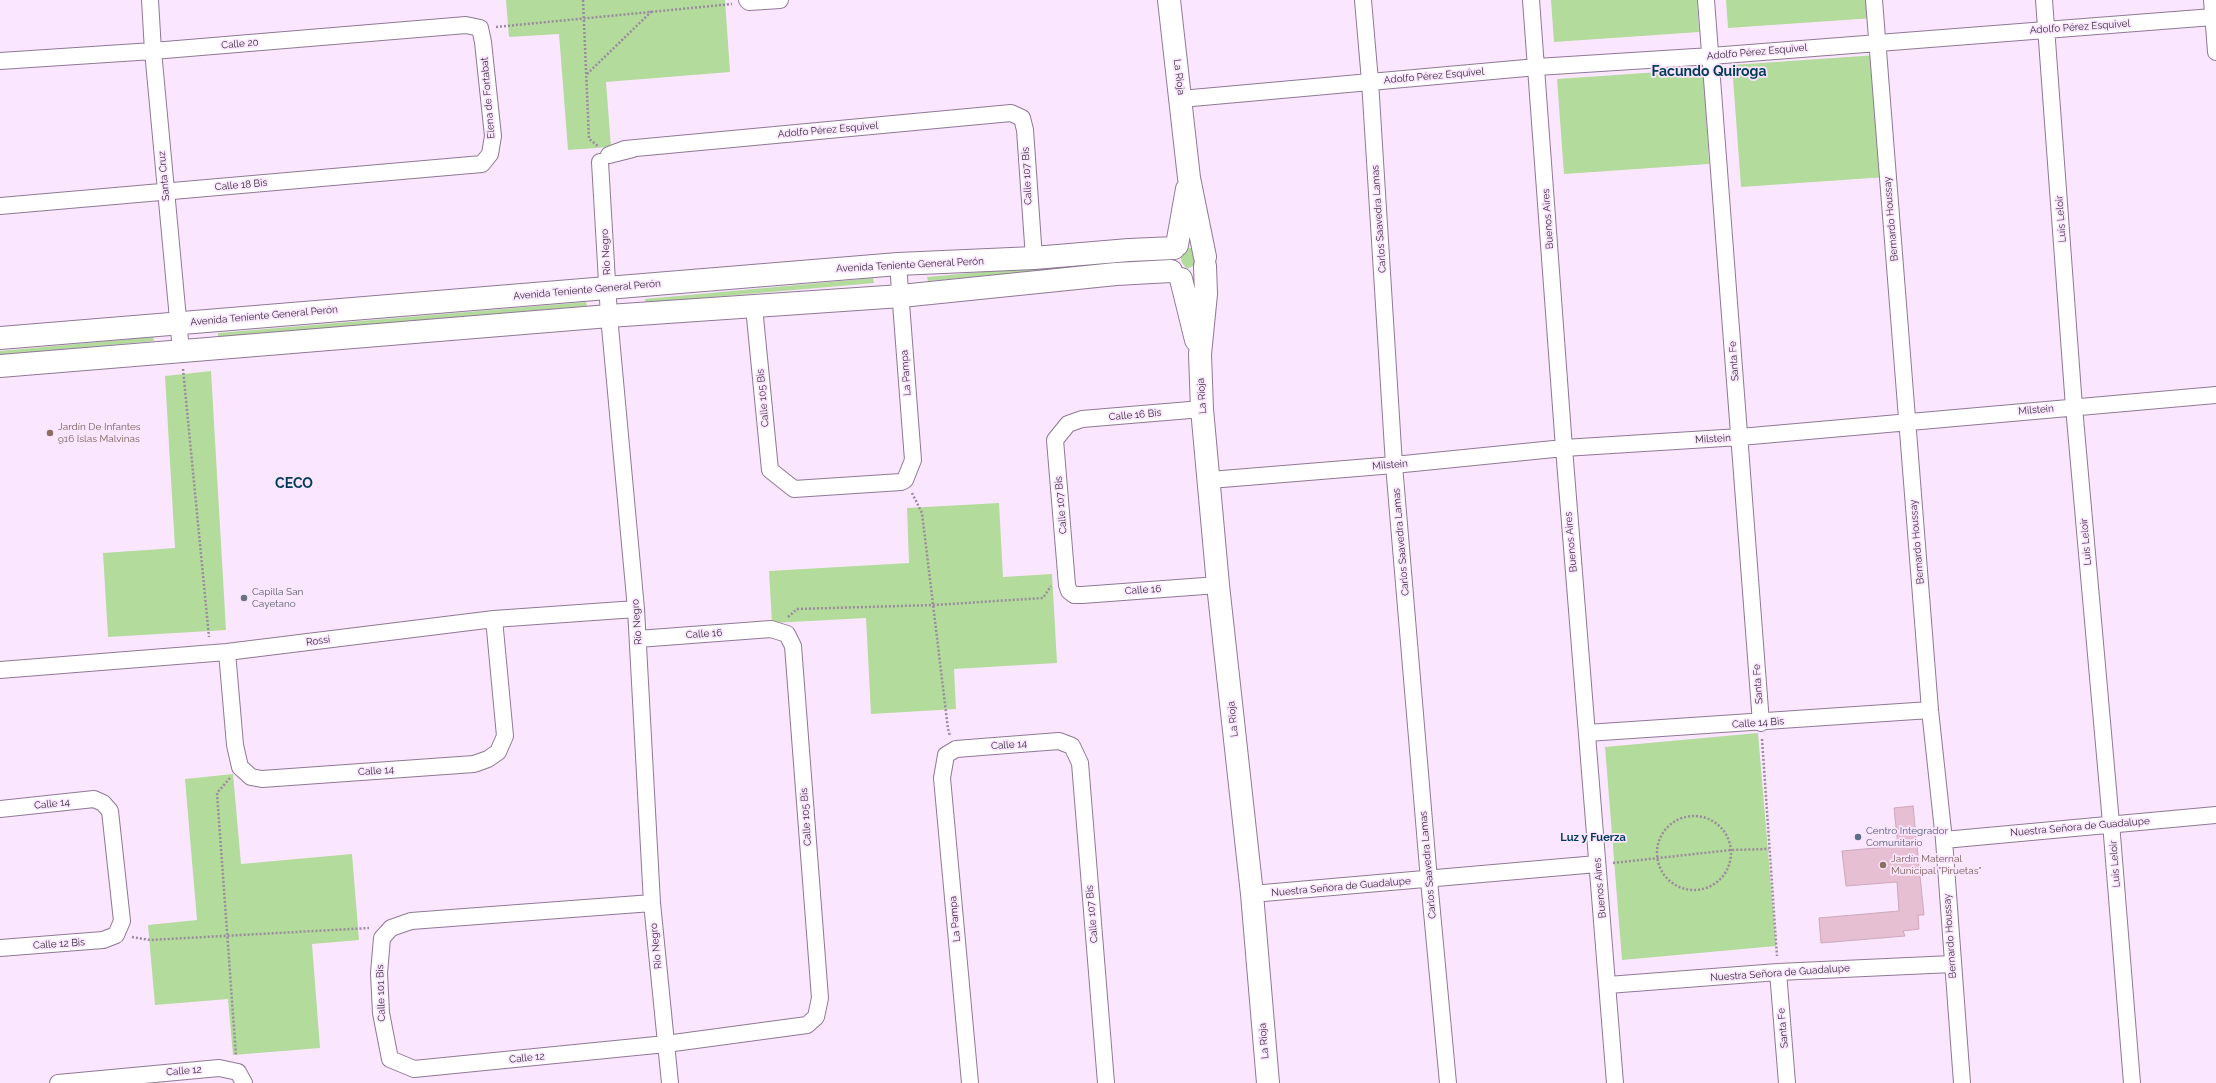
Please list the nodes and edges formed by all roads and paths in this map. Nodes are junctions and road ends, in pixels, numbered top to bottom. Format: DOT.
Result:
graph roads {
  1 [pos="150,0"];
  2 [pos="583,0"];
  3 [pos="780,0"];
  4 [pos="1169,0"];
  5 [pos="1363,0"];
  6 [pos="1531,0"];
  7 [pos="1706,0"];
  8 [pos="1874,0"];
  9 [pos="2044,0"];
  10 [pos="2212,0"];
  11 [pos="748,1"];
  12 [pos="652,11"];
  13 [pos="2213,17"];
  14 [pos="583,18"];
  15 [pos="480,28"];
  16 [pos="2047,29"];
  17 [pos="1877,42"];
  18 [pos="152,51"];
  19 [pos="2216,52"];
  20 [pos="1711,56"];
  21 [pos="0,61"];
  22 [pos="1537,67"];
  23 [pos="587,74"];
  24 [pos="1370,81"];
  25 [pos="1181,99"];
  26 [pos="1022,118"];
  27 [pos="605,159"];
  28 [pos="482,164"];
  29 [pos="1189,178"];
  30 [pos="166,191"];
  31 [pos="0,206"];
  32 [pos="1176,247"];
  33 [pos="1034,258"];
  34 [pos="1205,261"];
  35 [pos="898,264"];
  36 [pos="1176,275"];
  37 [pos="608,288"];
  38 [pos="901,296"];
  39 [pos="754,307"];
  40 [pos="609,316"];
  41 [pos="177,323"];
  42 [pos="0,338"];
  43 [pos="181,351"];
  44 [pos="1200,354"];
  45 [pos="0,366"];
  46 [pos="2216,395"];
  47 [pos="2074,407"];
  48 [pos="1202,409"];
  49 [pos="1907,421"];
  50 [pos="1068,424"];
  51 [pos="1740,437"];
  52 [pos="1564,448"];
  53 [pos="1394,465"];
  54 [pos="905,480"];
  55 [pos="1210,480"];
  56 [pos="1218,585"];
  57 [pos="1068,588"];
  58 [pos="934,605"];
  59 [pos="636,609"];
  60 [pos="494,619"];
  61 [pos="771,629"];
  62 [pos="638,639"];
  63 [pos="210,651"];
  64 [pos="226,652"];
  65 [pos="0,670"];
  66 [pos="1930,710"];
  67 [pos="1761,722"];
  68 [pos="1587,734"];
  69 [pos="1072,746"];
  70 [pos="951,752"];
  71 [pos="246,772"];
  72 [pos="0,810"];
  73 [pos="2216,815"];
  74 [pos="2112,823"];
  75 [pos="1944,840"];
  76 [pos="1769,849"];
  77 [pos="1731,850"];
  78 [pos="1657,859"];
  79 [pos="1597,864"];
  80 [pos="1429,880"];
  81 [pos="1252,894"];
  82 [pos="652,903"];
  83 [pos="391,928"];
  84 [pos="116,935"];
  85 [pos="229,936"];
  86 [pos="0,948"];
  87 [pos="1952,964"];
  88 [pos="1778,972"];
  89 [pos="1608,985"];
  90 [pos="816,1018"];
  91 [pos="666,1044"];
  92 [pos="390,1059"];
  93 [pos="241,1078"];
  94 [pos="58,1083"];
  95 [pos="670,1083"];
  96 [pos="970,1083"];
  97 [pos="1106,1083"];
  98 [pos="1268,1083"];
  99 [pos="1448,1083"];
  100 [pos="1615,1083"];
  101 [pos="1787,1083"];
  102 [pos="1962,1083"];
  103 [pos="2132,1083"];
  1 -- 18 [label="street, Santa Cruz"];
  2 -- 14 [label="path"];
  3 -- 11 [label="street"];
  4 -- 25 [label="main road, La Rioja"];
  5 -- 24 [label="street, Carlos Saavedra Lamas"];
  6 -- 22 [label="street, Buenos Aires"];
  7 -- 20 [label="street, Santa Fe"];
  8 -- 17 [label="street, Bernardo Houssay"];
  9 -- 16 [label="street, Luis Leloir"];
  10 -- 13 [label="street"];
  11 -- 12 [label="path"];
  12 -- 14 [label="path"];
  12 -- 23 [label="path"];
  13 -- 16 [label="street, Adolfo Pérez Esquivel"];
  13 -- 19 [label="street"];
  14 -- 15 [label="path"];
  14 -- 23 [label="path"];
  15 -- 18 [label="street, Calle 20"];
  15 -- 28 [label="street, Elena de Fortabat"];
  16 -- 17 [label="street, Adolfo Pérez Esquivel"];
  16 -- 47 [label="street, Luis Leloir"];
  17 -- 20 [label="street, Adolfo Pérez Esquivel"];
  17 -- 49 [label="street, Bernardo Houssay"];
  18 -- 21 [label="street, Calle 20"];
  18 -- 30 [label="street, Santa Cruz"];
  20 -- 22 [label="street, Adolfo Pérez Esquivel"];
  20 -- 51 [label="street, Santa Fe"];
  22 -- 24 [label="street, Adolfo Pérez Esquivel"];
  22 -- 52 [label="street, Buenos Aires"];
  23 -- 27 [label="path"];
  24 -- 25 [label="street, Adolfo Pérez Esquivel"];
  24 -- 53 [label="street, Carlos Saavedra Lamas"];
  25 -- 29 [label="main road, La Rioja"];
  26 -- 27 [label="street, Adolfo Pérez Esquivel"];
  26 -- 33 [label="street, Calle 107 Bis"];
  27 -- 37 [label="street, Río Negro"];
  28 -- 30 [label="street, Calle 18 Bis"];
  29 -- 32 [label="main road, La Rioja"];
  29 -- 34 [label="main road, La Rioja"];
  30 -- 31 [label="street, Calle 18 Bis"];
  30 -- 41 [label="street, Santa Cruz"];
  32 -- 33 [label="main road, Avenida Teniente General Perón"];
  32 -- 34 [label="main road"];
  32 -- 36 [label="main road"];
  33 -- 35 [label="main road, Avenida Teniente General Perón"];
  34 -- 36 [label="main road"];
  34 -- 44 [label="main road, La Rioja"];
  35 -- 37 [label="main road, Avenida Teniente General Perón"];
  35 -- 38 [label="street, La Pampa"];
  36 -- 38 [label="main road"];
  36 -- 44 [label="main road, La Rioja"];
  37 -- 40 [label="street, Río Negro"];
  37 -- 41 [label="main road, Avenida Teniente General Perón"];
  38 -- 39 [label="main road"];
  38 -- 54 [label="street, La Pampa"];
  39 -- 40 [label="main road"];
  39 -- 54 [label="street, Calle 105 Bis"];
  40 -- 43 [label="main road"];
  40 -- 59 [label="street, Río Negro"];
  41 -- 42 [label="main road, Avenida Teniente General Perón"];
  41 -- 43 [label="street, Santa Cruz"];
  43 -- 45 [label="main road"];
  43 -- 63 [label="path"];
  44 -- 48 [label="main road, La Rioja"];
  46 -- 47 [label="street, Milstein"];
  47 -- 49 [label="street, Milstein"];
  47 -- 74 [label="street, Luis Leloir"];
  48 -- 50 [label="street, Calle 16 Bis"];
  48 -- 55 [label="main road, La Rioja"];
  49 -- 51 [label="street, Milstein"];
  49 -- 66 [label="street, Bernardo Houssay"];
  50 -- 57 [label="street, Calle 107 Bis"];
  51 -- 52 [label="street, Milstein"];
  51 -- 67 [label="street, Santa Fe"];
  52 -- 53 [label="street, Milstein"];
  52 -- 68 [label="street, Buenos Aires"];
  53 -- 55 [label="street, Milstein"];
  53 -- 80 [label="street, Carlos Saavedra Lamas"];
  54 -- 58 [label="path"];
  55 -- 56 [label="main road, La Rioja"];
  56 -- 57 [label="street, Calle 16"];
  56 -- 81 [label="main road, La Rioja"];
  57 -- 58 [label="path"];
  58 -- 61 [label="path"];
  58 -- 70 [label="path"];
  59 -- 60 [label="street, Rossi"];
  59 -- 62 [label="street, Río Negro"];
  60 -- 64 [label="street, Rossi"];
  60 -- 71 [label="street, Calle 14"];
  61 -- 62 [label="street, Calle 16"];
  61 -- 90 [label="street, Calle 105 Bis"];
  62 -- 82 [label="street, Río Negro"];
  63 -- 64 [label="street, Rossi"];
  63 -- 65 [label="street, Rossi"];
  64 -- 71 [label="street"];
  66 -- 67 [label="street, Calle 14 Bis"];
  66 -- 75 [label="street, Bernardo Houssay"];
  67 -- 68 [label="street, Calle 14 Bis"];
  67 -- 76 [label="path"];
  68 -- 79 [label="street, Buenos Aires"];
  69 -- 70 [label="street, Calle 14"];
  69 -- 97 [label="street, Calle 107 Bis"];
  70 -- 96 [label="street, La Pampa"];
  71 -- 85 [label="path"];
  72 -- 84 [label="street, Calle 14"];
  73 -- 74 [label="street, Nuestra Señora de Guadalupe"];
  74 -- 75 [label="street, Nuestra Señora de Guadalupe"];
  74 -- 103 [label="street, Luis Leloir"];
  75 -- 87 [label="street, Bernardo Houssay"];
  76 -- 77 [label="path"];
  76 -- 88 [label="path"];
  77 -- 78 [label="path"];
  77 -- 78 [label="path"];
  77 -- 78 [label="path"];
  78 -- 79 [label="path"];
  79 -- 80 [label="street, Nuestra Señora de Guadalupe"];
  79 -- 89 [label="street, Buenos Aires"];
  80 -- 81 [label="street, Nuestra Señora de Guadalupe"];
  80 -- 99 [label="street, Carlos Saavedra Lamas"];
  81 -- 98 [label="main road, La Rioja"];
  82 -- 83 [label="street"];
  82 -- 91 [label="street, Río Negro"];
  83 -- 85 [label="path"];
  83 -- 92 [label="street, Calle 101 Bis"];
  84 -- 85 [label="path"];
  84 -- 86 [label="street, Calle 12 Bis"];
  85 -- 93 [label="path"];
  87 -- 88 [label="street, Nuestra Señora de Guadalupe"];
  87 -- 102 [label="street, Bernardo Houssay"];
  88 -- 89 [label="street, Nuestra Señora de Guadalupe"];
  88 -- 101 [label="street, Santa Fe"];
  89 -- 100 [label="street, Buenos Aires"];
  90 -- 91 [label="street, Calle 12"];
  91 -- 92 [label="street, Calle 12"];
  91 -- 95 [label="street, Río Negro"];
  93 -- 94 [label="street, Calle 12"];
}
